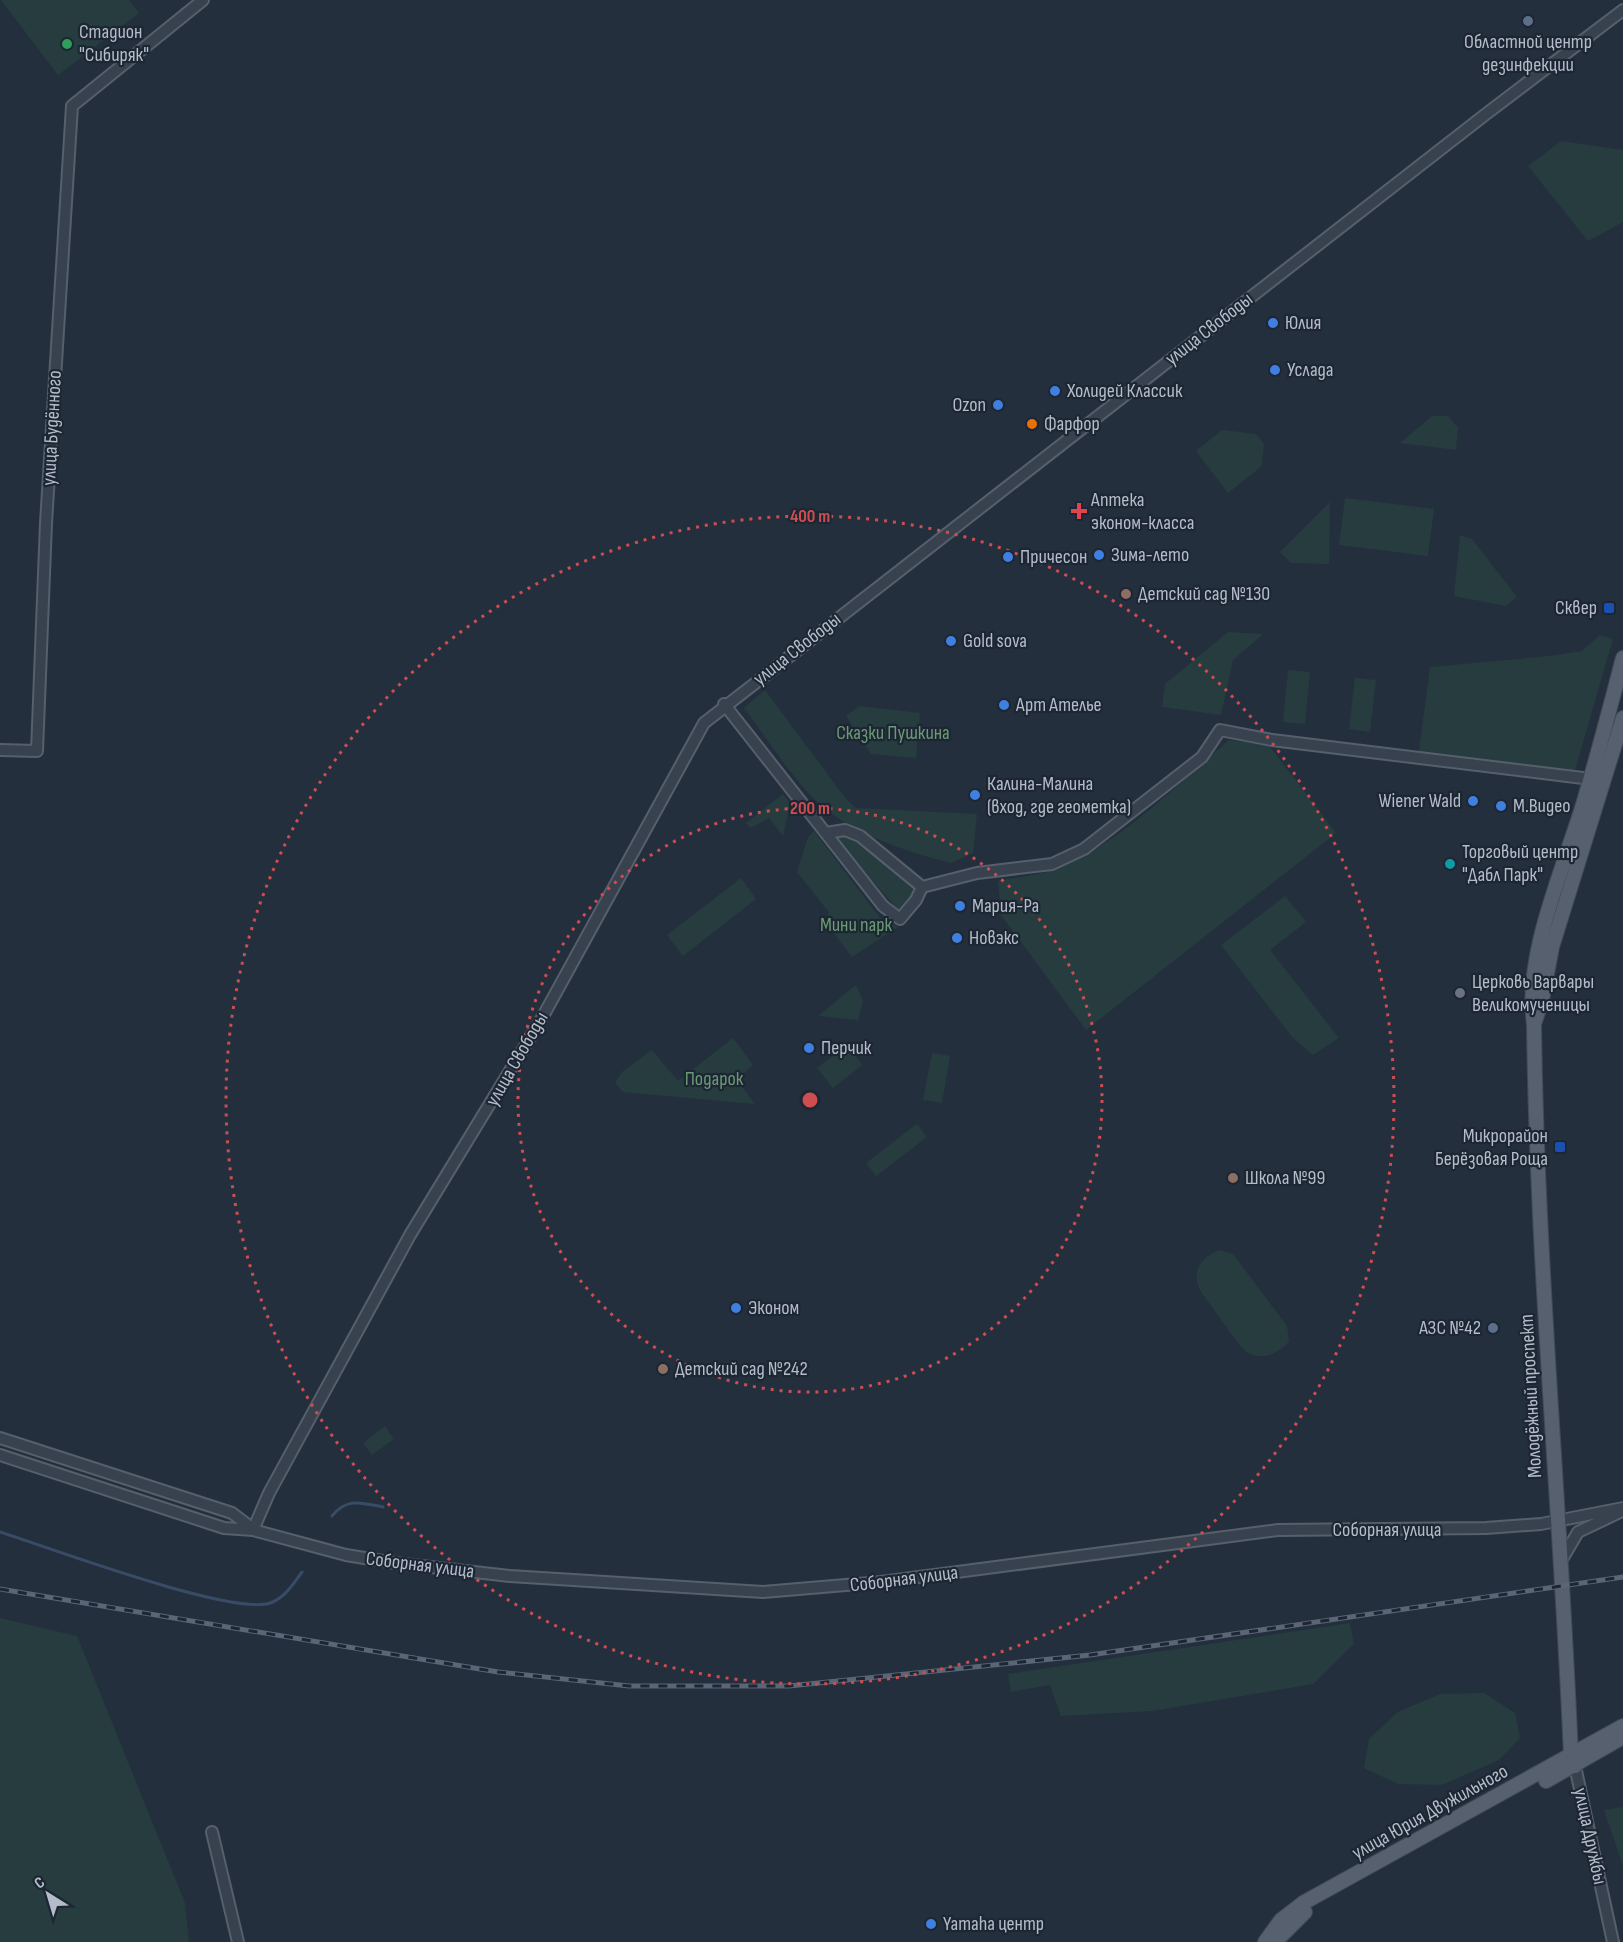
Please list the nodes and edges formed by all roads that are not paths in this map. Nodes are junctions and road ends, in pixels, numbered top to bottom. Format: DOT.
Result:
graph roads {
  1 [pos="183,0"];
  2 [pos="203,0"];
  3 [pos="191,9"];
  4 [pos="1623,10"];
  5 [pos="1623,658"];
  6 [pos="724,704"];
  7 [pos="1623,718"];
  8 [pos="0,750"];
  9 [pos="1591,779"];
  10 [pos="826,833"];
  11 [pos="922,887"];
  12 [pos="1534,1024"];
  13 [pos="0,1438"];
  14 [pos="0,1455"];
  15 [pos="1623,1509"];
  16 [pos="1558,1520"];
  17 [pos="253,1530"];
  18 [pos="1561,1561"];
  19 [pos="1623,1726"];
  20 [pos="1623,1737"];
  21 [pos="1573,1761"];
  22 [pos="212,1832"];
  23 [pos="238,1942"];
  24 [pos="1265,1942"];
  25 [pos="1275,1942"];
  26 [pos="1613,1942"];
  1 -- 3 [label="street"];
  2 -- 3 [label="street"];
  3 -- 8 [label="street, улица Будённого"];
  4 -- 6 [label="street, улица Свободы"];
  5 -- 9 [label="main road, Молодёжный проспект"];
  6 -- 10 [label="street"];
  6 -- 17 [label="street, улица Свободы"];
  7 -- 12 [label="main road, Молодёжный проспект"];
  9 -- 11 [label="street"];
  9 -- 12 [label="main road, Молодёжный проспект"];
  10 -- 11 [label="street"];
  10 -- 11 [label="street"];
  12 -- 16 [label="main road, Молодёжный проспект"];
  13 -- 17 [label="street, Соборная улица"];
  14 -- 17 [label="street, Соборная улица"];
  15 -- 16 [label="street, Соборная улица"];
  15 -- 18 [label="street"];
  16 -- 17 [label="street, Соборная улица"];
  16 -- 18 [label="main road, Молодёжный проспект"];
  18 -- 21 [label="main road, Молодёжный проспект"];
  19 -- 21 [label="main road, улица Юрия Двужильного"];
  20 -- 21 [label="main road, улица Юрия Двужильного"];
  21 -- 24 [label="main road, улица Юрия Двужильного"];
  21 -- 25 [label="main road, улица Юрия Двужильного"];
  21 -- 26 [label="street, улица Дружбы"];
  22 -- 23 [label="street"];
}
